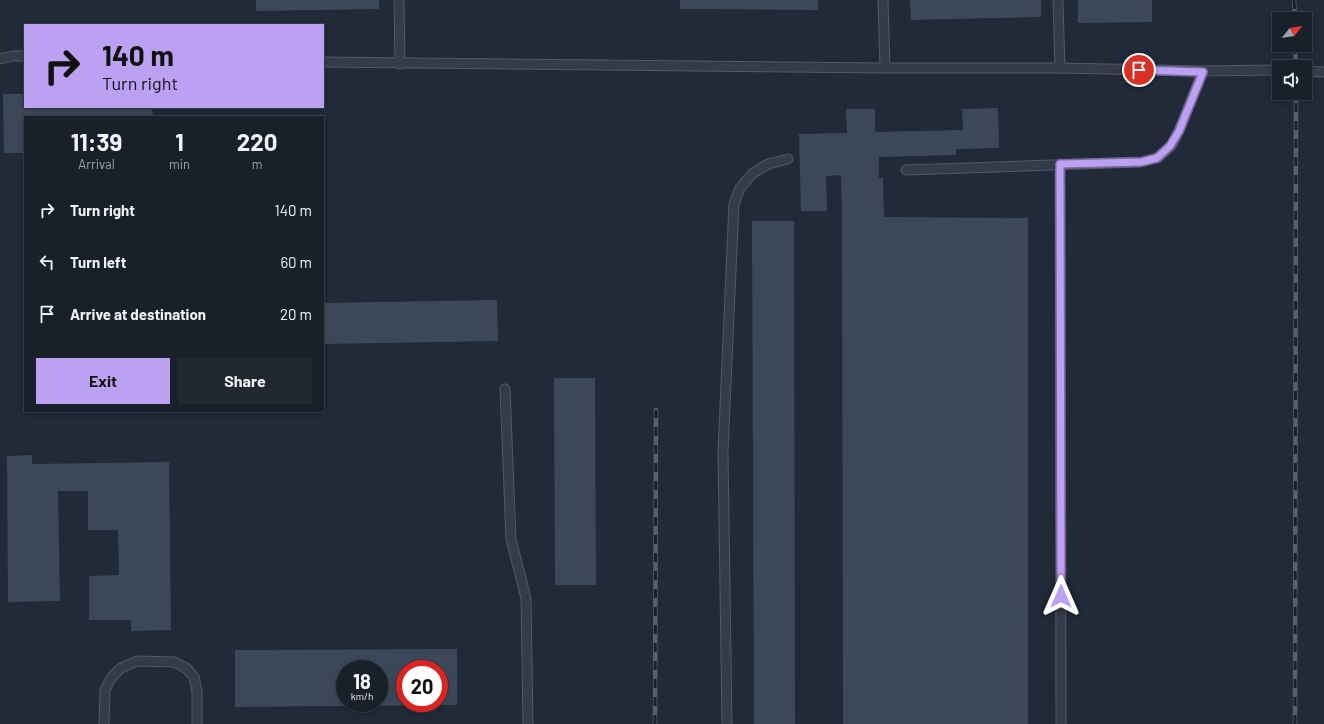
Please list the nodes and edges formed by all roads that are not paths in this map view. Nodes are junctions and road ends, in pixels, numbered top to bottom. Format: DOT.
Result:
graph roads {
  1 [pos="399,0"];
  2 [pos="883,0"];
  3 [pos="1058,0"];
  4 [pos="24,56"];
  5 [pos="0,59"];
  6 [pos="324,62"];
  7 [pos="400,64"];
  8 [pos="885,68"];
  9 [pos="1060,68"];
  10 [pos="1272,70"];
  11 [pos="1312,71"];
  12 [pos="1203,72"];
  13 [pos="1324,72"];
  14 [pos="788,159"];
  15 [pos="1060,164"];
  16 [pos="906,170"];
  17 [pos="505,389"];
  18 [pos="104,724"];
  19 [pos="197,724"];
  20 [pos="528,724"];
  21 [pos="727,724"];
  22 [pos="1061,724"];
  1 -- 7 [label="lane"];
  2 -- 8 [label="lane"];
  3 -- 9 [label="lane"];
  4 -- 5 [label="lane"];
  6 -- 7 [label="lane"];
  7 -- 8 [label="lane"];
  8 -- 9 [label="lane"];
  9 -- 12 [label="lane"];
  10 -- 12 [label="lane"];
  11 -- 13 [label="lane"];
  12 -- 15 [label="lane"];
  14 -- 21 [label="lane"];
  15 -- 16 [label="lane"];
  15 -- 22 [label="lane"];
  17 -- 20 [label="lane"];
  18 -- 19 [label="lane"];
}
